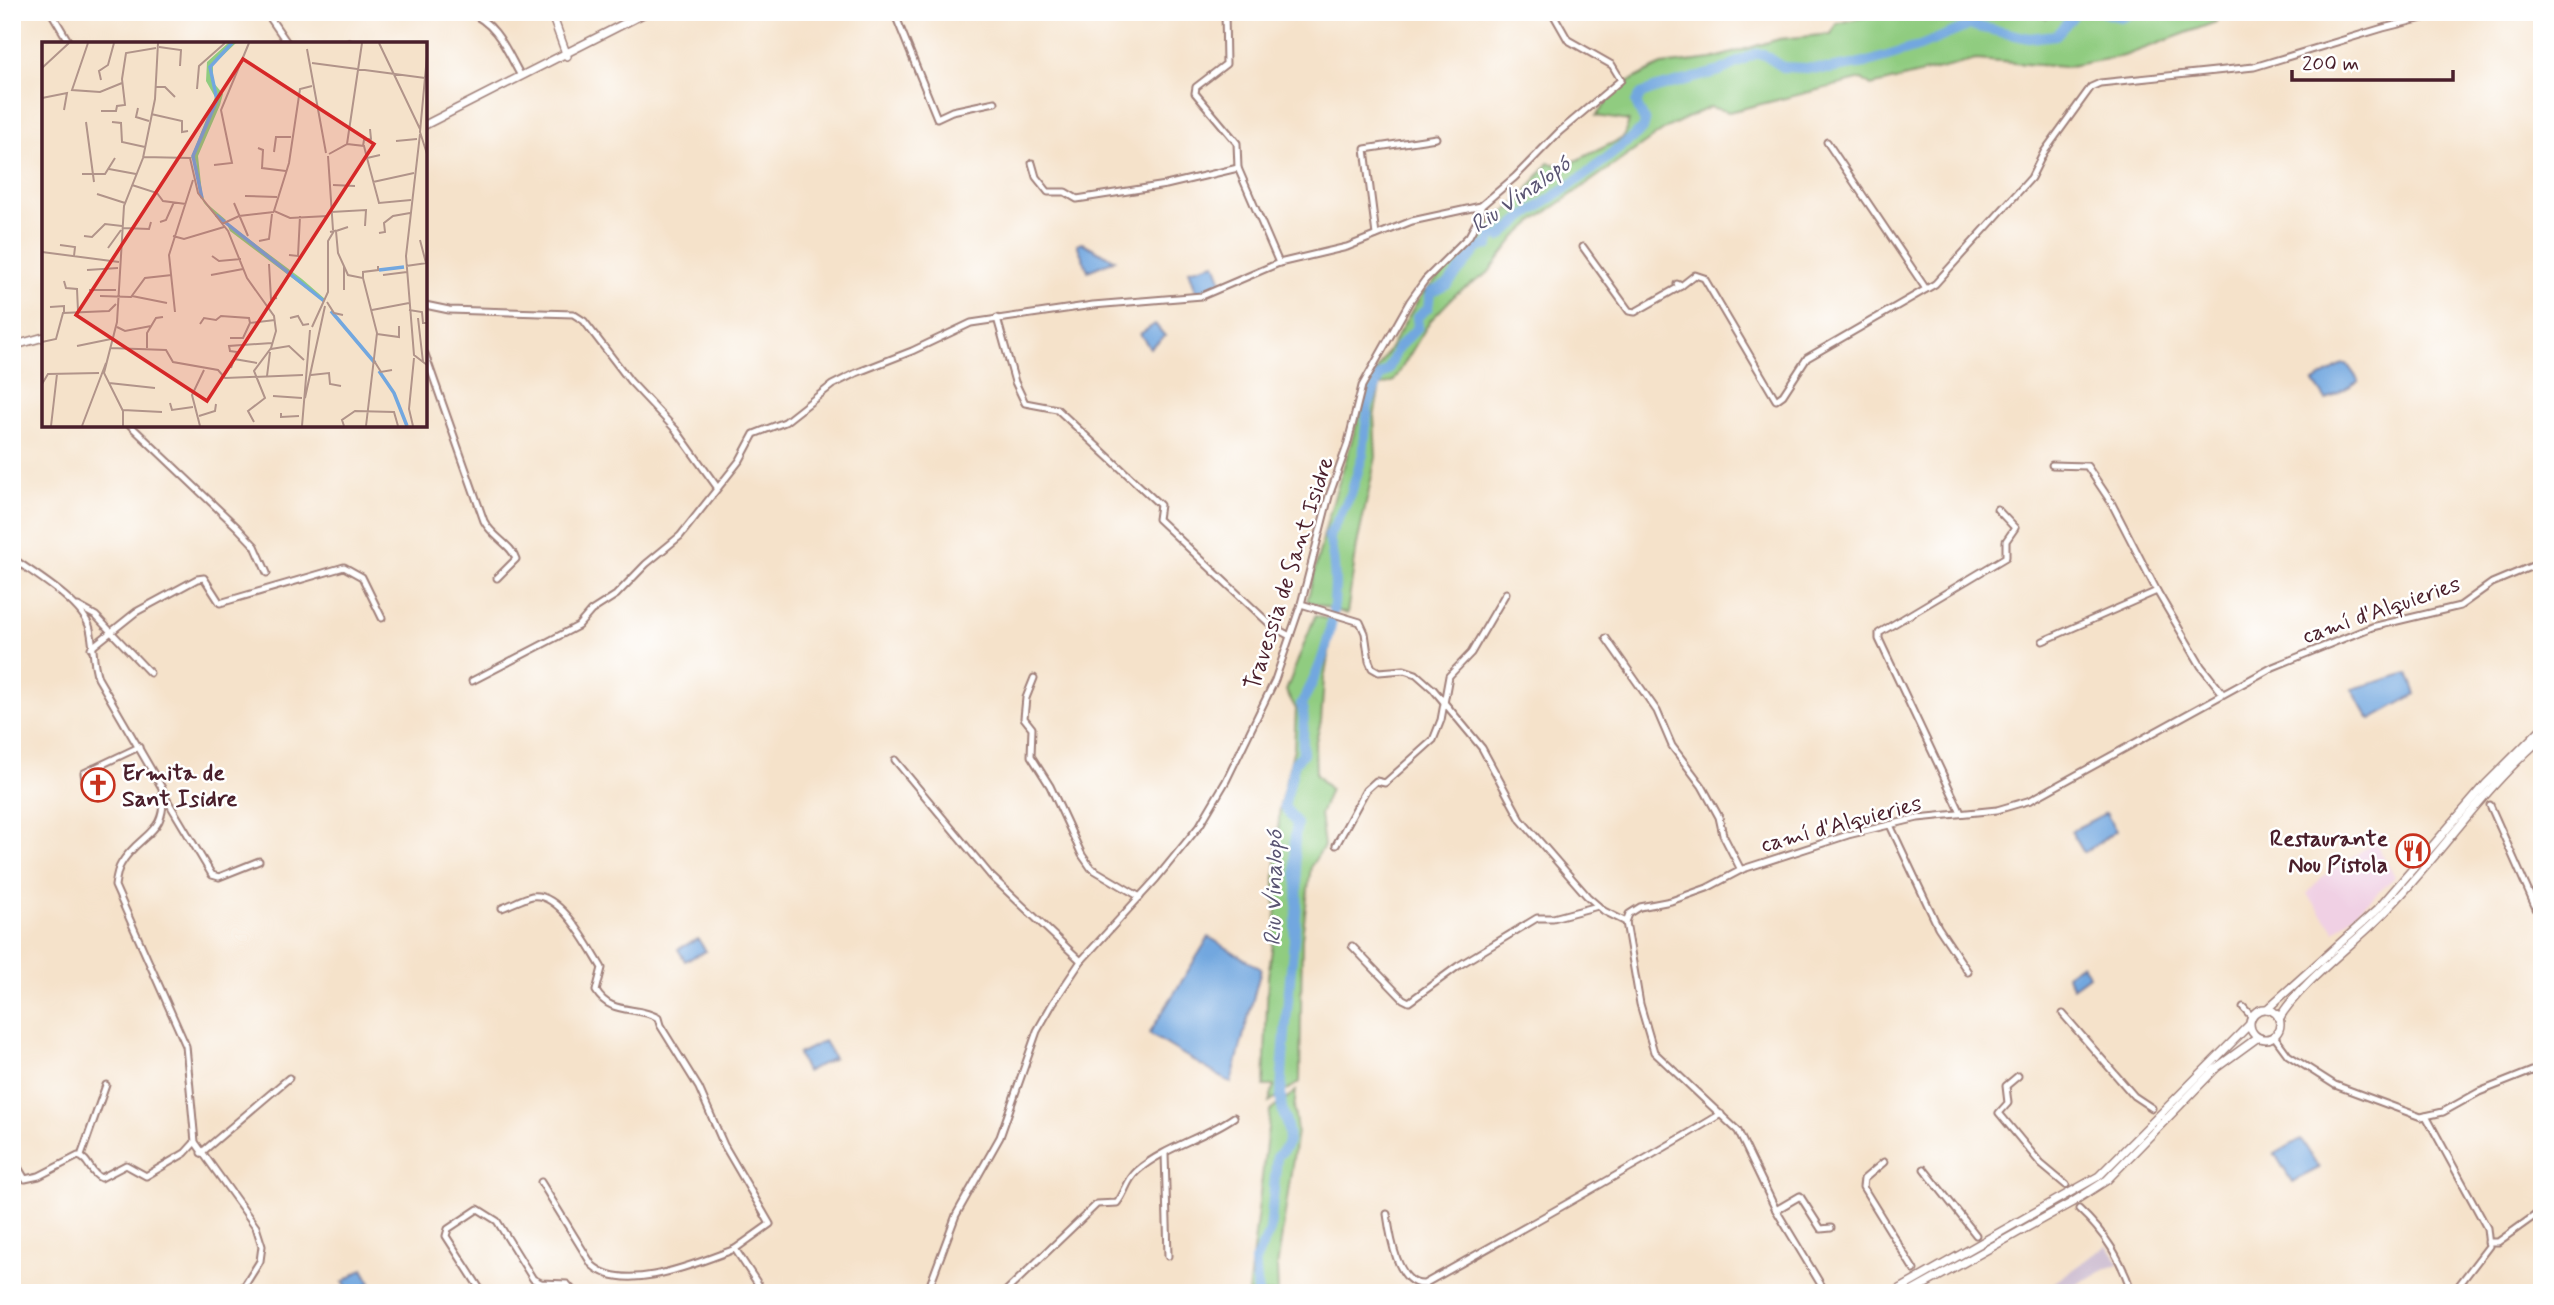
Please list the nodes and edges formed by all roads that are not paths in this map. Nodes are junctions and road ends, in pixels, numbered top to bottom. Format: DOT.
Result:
graph roads {
  1 [pos="51,12"];
  2 [pos="267,12"];
  3 [pos="468,12"];
  4 [pos="551,12"];
  5 [pos="647,12"];
  6 [pos="894,12"];
  7 [pos="1225,12"];
  8 [pos="1552,12"];
  9 [pos="2447,12"];
  10 [pos="69,42"];
  11 [pos="287,42"];
  12 [pos="567,56"];
  13 [pos="521,76"];
  14 [pos="995,102"];
  15 [pos="427,124"];
  16 [pos="1436,138"];
  17 [pos="1827,142"];
  18 [pos="1032,163"];
  19 [pos="1238,168"];
  20 [pos="1481,205"];
  21 [pos="1376,235"];
  22 [pos="1583,247"];
  23 [pos="1279,263"];
  24 [pos="1926,289"];
  25 [pos="427,305"];
  26 [pos="997,318"];
  27 [pos="42,338"];
  28 [pos="12,346"];
  29 [pos="427,361"];
  30 [pos="132,427"];
  31 [pos="2052,465"];
  32 [pos="717,487"];
  33 [pos="1997,509"];
  34 [pos="12,558"];
  35 [pos="2542,562"];
  36 [pos="267,573"];
  37 [pos="497,578"];
  38 [pos="2157,591"];
  39 [pos="1506,593"];
  40 [pos="72,603"];
  41 [pos="1300,604"];
  42 [pos="382,618"];
  43 [pos="113,633"];
  44 [pos="1290,636"];
  45 [pos="1606,638"];
  46 [pos="2043,641"];
  47 [pos="91,648"];
  48 [pos="150,673"];
  49 [pos="1034,678"];
  50 [pos="472,681"];
  51 [pos="2223,694"];
  52 [pos="1444,702"];
  53 [pos="2542,728"];
  54 [pos="2542,738"];
  55 [pos="139,747"];
  56 [pos="895,760"];
  57 [pos="94,768"];
  58 [pos="163,793"];
  59 [pos="2490,805"];
  60 [pos="1961,813"];
  61 [pos="1890,825"];
  62 [pos="1336,845"];
  63 [pos="259,861"];
  64 [pos="1741,870"];
  65 [pos="1140,897"];
  66 [pos="1598,906"];
  67 [pos="502,908"];
  68 [pos="1626,922"];
  69 [pos="2542,922"];
  70 [pos="1352,946"];
  71 [pos="1081,961"];
  72 [pos="1968,972"];
  73 [pos="2243,1007"];
  74 [pos="2267,1009"];
  75 [pos="2063,1014"];
  76 [pos="2251,1016"];
  77 [pos="2279,1019"];
  78 [pos="2249,1025"];
  79 [pos="2273,1037"];
  80 [pos="2257,1038"];
  81 [pos="2542,1067"];
  82 [pos="2018,1076"];
  83 [pos="289,1078"];
  84 [pos="106,1085"];
  85 [pos="2152,1108"];
  86 [pos="1721,1114"];
  87 [pos="1234,1116"];
  88 [pos="2426,1116"];
  89 [pos="195,1142"];
  90 [pos="201,1153"];
  91 [pos="1165,1154"];
  92 [pos="81,1156"];
  93 [pos="12,1157"];
  94 [pos="1884,1162"];
  95 [pos="1924,1169"];
  96 [pos="541,1182"];
  97 [pos="2066,1185"];
  98 [pos="2079,1209"];
  99 [pos="1776,1210"];
  100 [pos="1387,1214"];
  101 [pos="2542,1215"];
  102 [pos="1831,1228"];
  103 [pos="1976,1235"];
  104 [pos="2488,1242"];
  105 [pos="735,1249"];
  106 [pos="1168,1256"];
  107 [pos="1914,1270"];
  108 [pos="1415,1285"];
  109 [pos="240,1293"];
  110 [pos="478,1293"];
  111 [pos="575,1293"];
  112 [pos="764,1293"];
  113 [pos="927,1293"];
  114 [pos="1004,1293"];
  115 [pos="1415,1293"];
  116 [pos="1826,1293"];
  117 [pos="1893,1293"];
  118 [pos="1909,1293"];
  119 [pos="2132,1293"];
  120 [pos="2452,1293"];
  1 -- 10 [label="street"];
  2 -- 11 [label="street"];
  3 -- 13 [label="street"];
  4 -- 12 [label="main road"];
  5 -- 12 [label="main road"];
  6 -- 14 [label="street"];
  7 -- 19 [label="street"];
  8 -- 20 [label="street, Travessia de Sant Isidre"];
  9 -- 24 [label="street"];
  12 -- 13 [label="main road"];
  13 -- 15 [label="main road"];
  16 -- 21 [label="street"];
  17 -- 24 [label="street"];
  18 -- 19 [label="street"];
  19 -- 23 [label="street"];
  20 -- 21 [label="street"];
  20 -- 41 [label="street, Travessia de Sant Isidre"];
  21 -- 23 [label="street"];
  22 -- 24 [label="street"];
  23 -- 26 [label="street"];
  25 -- 32 [label="street"];
  26 -- 32 [label="street"];
  26 -- 44 [label="street"];
  27 -- 28 [label="main road"];
  29 -- 37 [label="street"];
  30 -- 36 [label="street"];
  31 -- 38 [label="street"];
  32 -- 50 [label="street"];
  33 -- 60 [label="street"];
  34 -- 40 [label="street"];
  35 -- 51 [label="street, camí d'Alquieries"];
  38 -- 46 [label="street"];
  38 -- 51 [label="street"];
  39 -- 52 [label="street"];
  40 -- 43 [label="street"];
  40 -- 47 [label="street"];
  41 -- 44 [label="street, Travessia de Sant Isidre"];
  41 -- 52 [label="street"];
  42 -- 43 [label="street"];
  43 -- 47 [label="street"];
  43 -- 48 [label="street"];
  44 -- 65 [label="street, Travessia de Sant Isidre"];
  45 -- 64 [label="street"];
  47 -- 55 [label="street"];
  49 -- 65 [label="street"];
  51 -- 60 [label="street, camí d'Alquieries"];
  52 -- 62 [label="street"];
  52 -- 66 [label="street"];
  53 -- 74 [label="main road"];
  54 -- 77 [label="main road"];
  55 -- 57 [label="street"];
  55 -- 58 [label="street"];
  56 -- 71 [label="street"];
  58 -- 63 [label="street"];
  58 -- 89 [label="street"];
  59 -- 69 [label="street"];
  60 -- 61 [label="street, camí d'Alquieries"];
  61 -- 64 [label="street, camí d'Alquieries"];
  61 -- 72 [label="street"];
  64 -- 68 [label="street, camí d'Alquieries"];
  65 -- 71 [label="street, Travessia de Sant Isidre"];
  66 -- 68 [label="street"];
  66 -- 70 [label="street"];
  67 -- 105 [label="street"];
  68 -- 86 [label="street"];
  71 -- 113 [label="street, Travessia de Sant Isidre"];
  73 -- 76 [label="street"];
  74 -- 76 [label="main road"];
  74 -- 77 [label="main road"];
  75 -- 85 [label="street"];
  76 -- 78 [label="main road"];
  77 -- 79 [label="main road"];
  78 -- 80 [label="main road"];
  78 -- 117 [label="main road"];
  79 -- 80 [label="main road"];
  79 -- 88 [label="street"];
  80 -- 118 [label="main road"];
  81 -- 88 [label="street"];
  82 -- 97 [label="street"];
  83 -- 90 [label="street"];
  84 -- 92 [label="street"];
  86 -- 99 [label="street"];
  86 -- 108 [label="street"];
  87 -- 91 [label="street"];
  88 -- 104 [label="street"];
  89 -- 90 [label="street"];
  89 -- 92 [label="street"];
  90 -- 109 [label="street"];
  91 -- 106 [label="street"];
  91 -- 114 [label="street"];
  92 -- 93 [label="street"];
  94 -- 107 [label="street"];
  95 -- 103 [label="street"];
  96 -- 105 [label="street"];
  98 -- 119 [label="street"];
  99 -- 102 [label="street"];
  99 -- 116 [label="street"];
  100 -- 108 [label="street"];
  101 -- 104 [label="street"];
  104 -- 120 [label="street"];
  105 -- 112 [label="street"];
  108 -- 115 [label="street"];
  110 -- 111 [label="street"];
}
